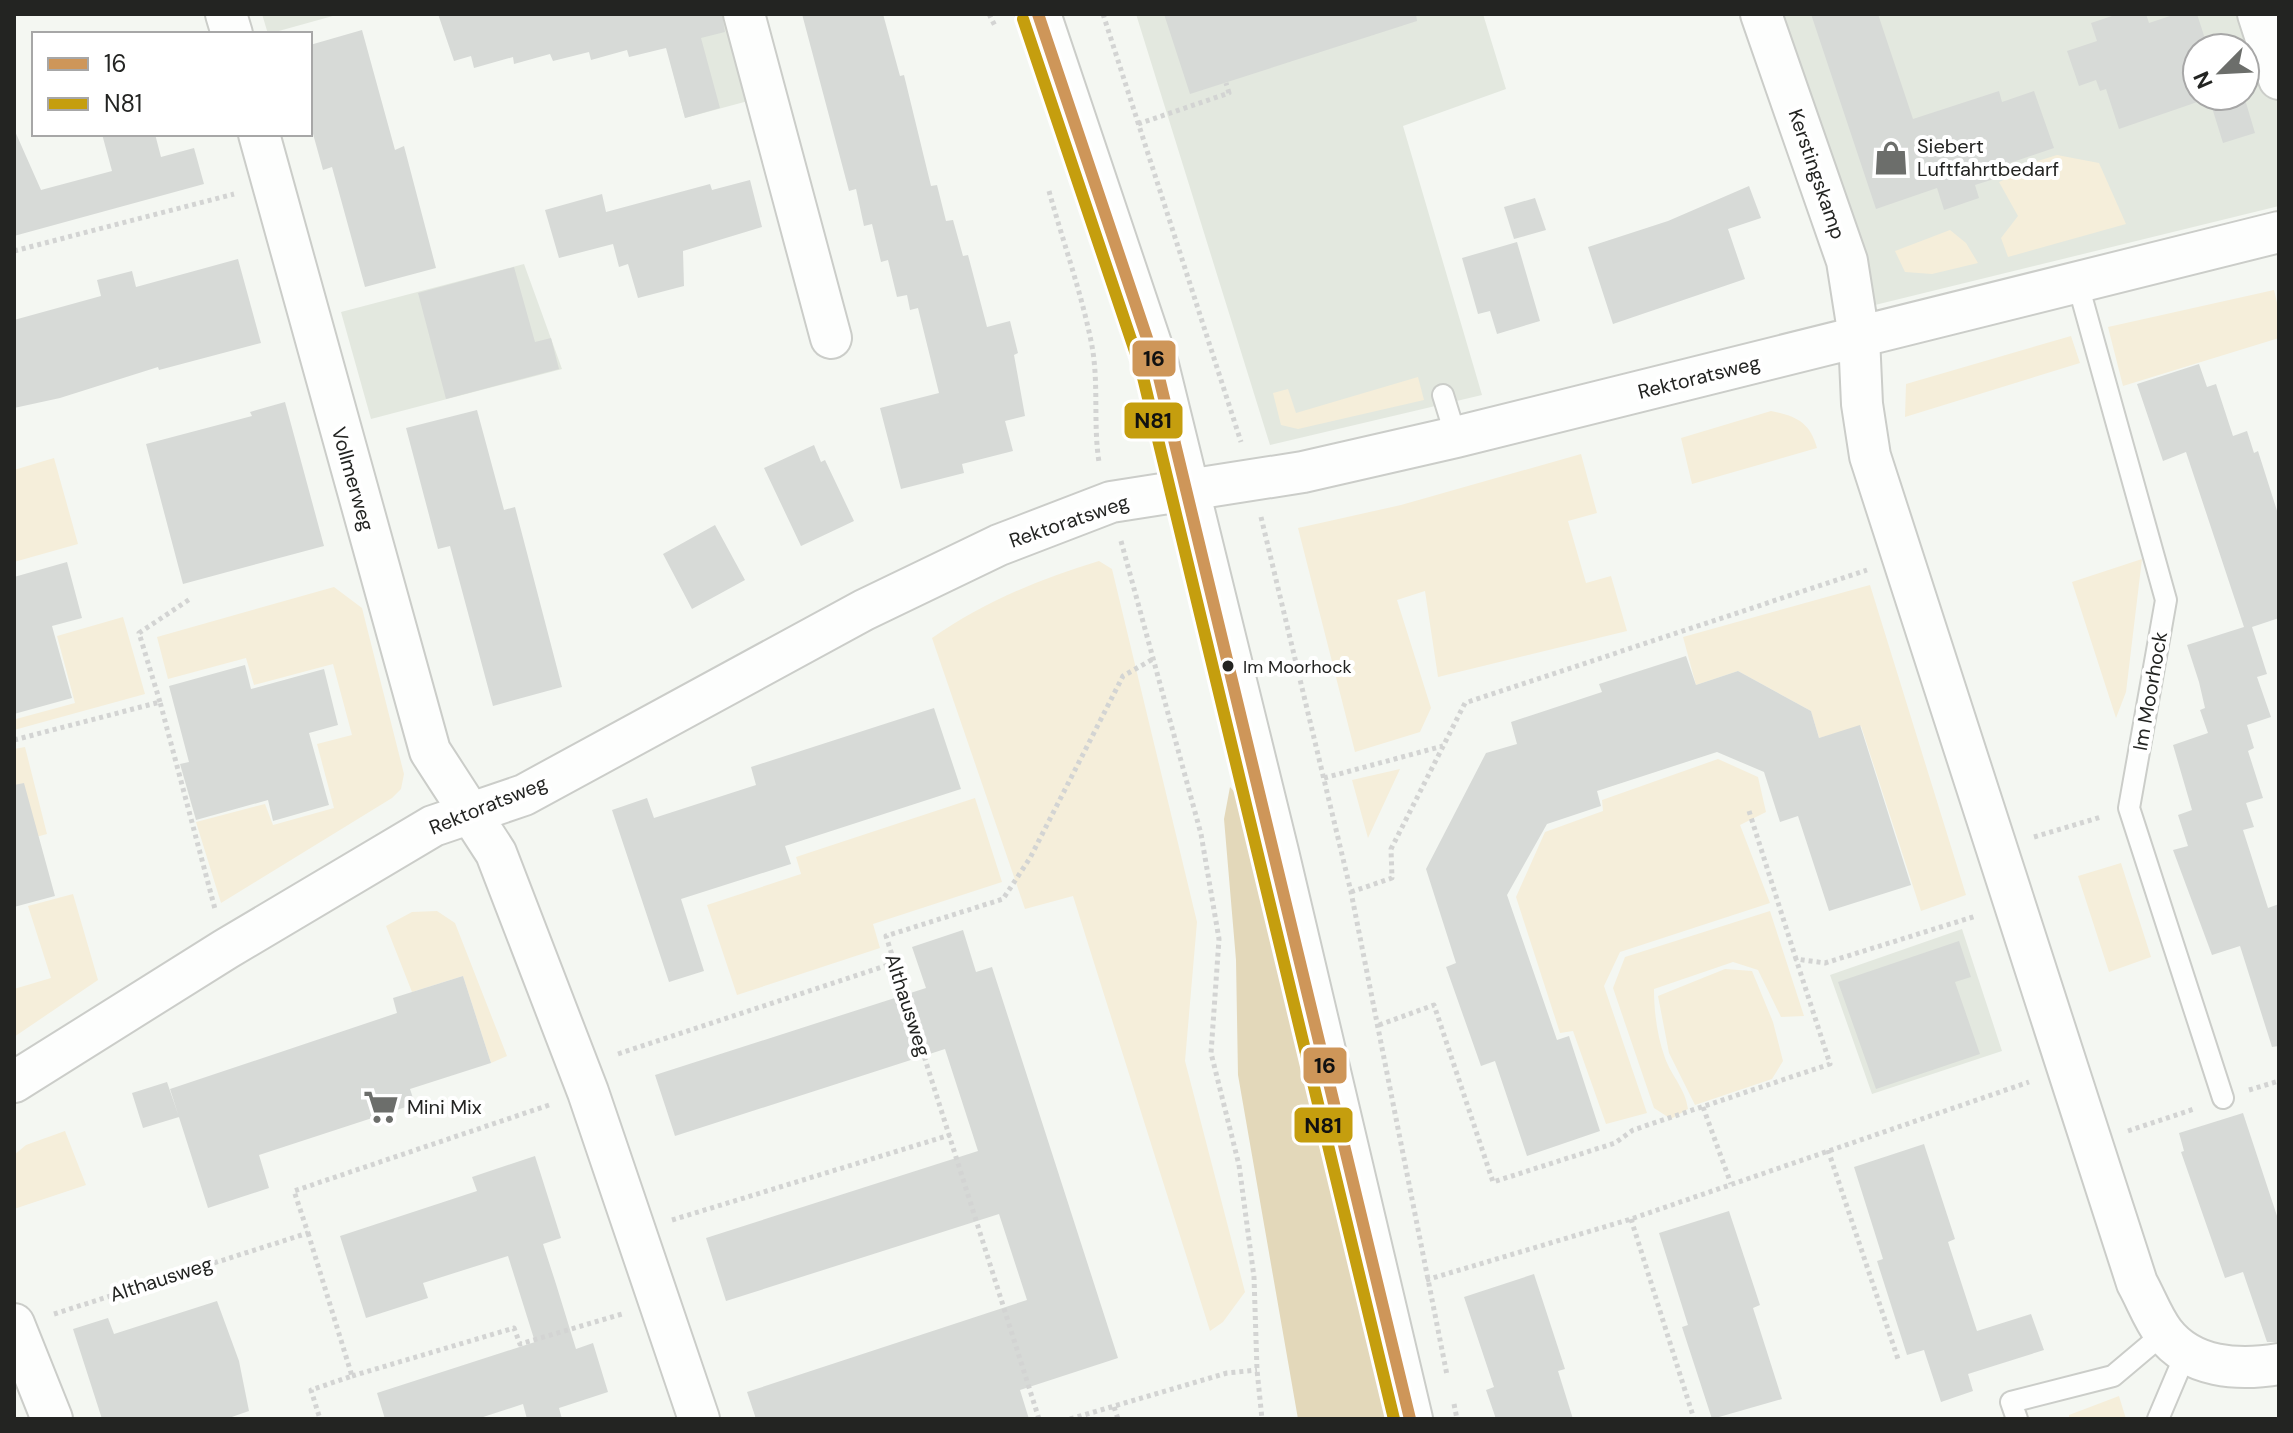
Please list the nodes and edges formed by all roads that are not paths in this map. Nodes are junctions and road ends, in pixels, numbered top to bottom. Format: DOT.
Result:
graph roads {
  1 [pos="744,14"];
  2 [pos="1038,14"];
  3 [pos="1761,14"];
  4 [pos="2258,14"];
  5 [pos="2279,79"];
  6 [pos="260,136"];
  7 [pos="2279,232"];
  8 [pos="2077,281"];
  9 [pos="1859,337"];
  10 [pos="831,338"];
  11 [pos="1443,395"];
  12 [pos="1456,437"];
  13 [pos="1187,489"];
  14 [pos="470,814"];
  15 [pos="14,1082"];
  16 [pos="2223,1098"];
  17 [pos="15,1325"];
  18 [pos="2175,1343"];
  19 [pos="2279,1364"];
  20 [pos="52,1419"];
  21 [pos="699,1419"];
  22 [pos="1410,1419"];
  23 [pos="2017,1419"];
  24 [pos="2158,1419"];
  1 -- 10 [label="street"];
  2 -- 13 [label="street"];
  3 -- 9 [label="street, Kerstingskamp"];
  4 -- 5 [label="street"];
  6 -- 14 [label="street, Vollmerweg"];
  7 -- 8 [label="street, Rektoratsweg"];
  8 -- 9 [label="street, Rektoratsweg"];
  8 -- 16 [label="lane, Im Moorhock"];
  9 -- 12 [label="street, Rektoratsweg"];
  9 -- 18 [label="street"];
  11 -- 12 [label="lane"];
  12 -- 13 [label="street, Rektoratsweg"];
  13 -- 14 [label="street, Rektoratsweg"];
  13 -- 22 [label="street"];
  14 -- 15 [label="street, Rektoratsweg"];
  14 -- 21 [label="street"];
  17 -- 20 [label="street"];
  18 -- 19 [label="street"];
  18 -- 23 [label="lane"];
  18 -- 24 [label="lane"];
}
